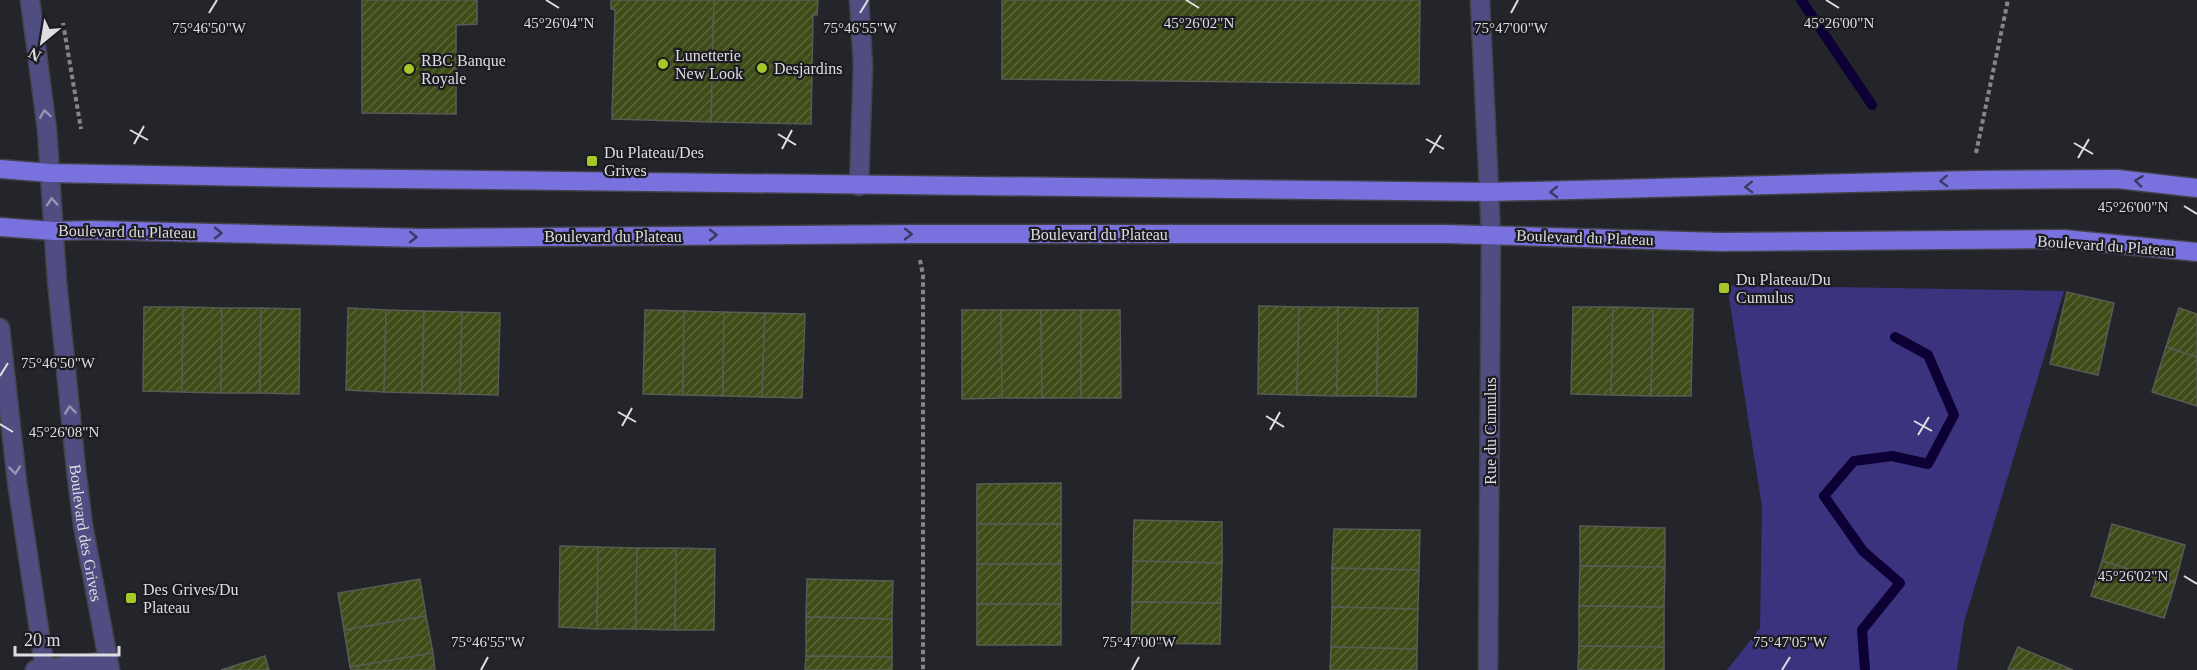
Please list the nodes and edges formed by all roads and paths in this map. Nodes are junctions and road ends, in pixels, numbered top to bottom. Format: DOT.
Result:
graph roads {
  1 [pos="30,0"];
  2 [pos="859,0"];
  3 [pos="1480,0"];
  4 [pos="2008,0"];
  5 [pos="61,12"];
  6 [pos="81,129"];
  7 [pos="0,169"];
  8 [pos="50,173"];
  9 [pos="1973,180"];
  10 [pos="859,186"];
  11 [pos="2197,188"];
  12 [pos="1489,192"];
  13 [pos="0,227"];
  14 [pos="54,231"];
  15 [pos="913,234"];
  16 [pos="1491,234"];
  17 [pos="2197,252"];
  18 [pos="0,328"];
  19 [pos="109,666"];
  20 [pos="42,670"];
  21 [pos="923,670"];
  22 [pos="1488,670"];
  8 -- 1 [label="street, Boulevard des Grives, one-way"];
  2 -- 10 [label="street"];
  3 -- 12 [label="street, Rue du Cumulus"];
  4 -- 9 [label="path"];
  5 -- 6 [label="path"];
  7 -- 8 [label="main road"];
  8 -- 10 [label="main road"];
  14 -- 8 [label="street, Boulevard des Grives, one-way"];
  11 -- 9 [label="main road, one-way"];
  9 -- 12 [label="main road, one-way"];
  10 -- 12 [label="main road"];
  12 -- 16 [label="street, Rue du Cumulus"];
  13 -- 14 [label="main road, Boulevard du Plateau"];
  14 -- 15 [label="main road, Boulevard du Plateau, one-way"];
  19 -- 14 [label="street, Boulevard des Grives, one-way"];
  15 -- 16 [label="main road, Boulevard du Plateau"];
  15 -- 21 [label="path"];
  16 -- 17 [label="main road, Boulevard du Plateau"];
  16 -- 22 [label="street, Rue du Cumulus"];
  18 -- 20 [label="street, one-way"];
  19 -- 20 [label="street"];
}
